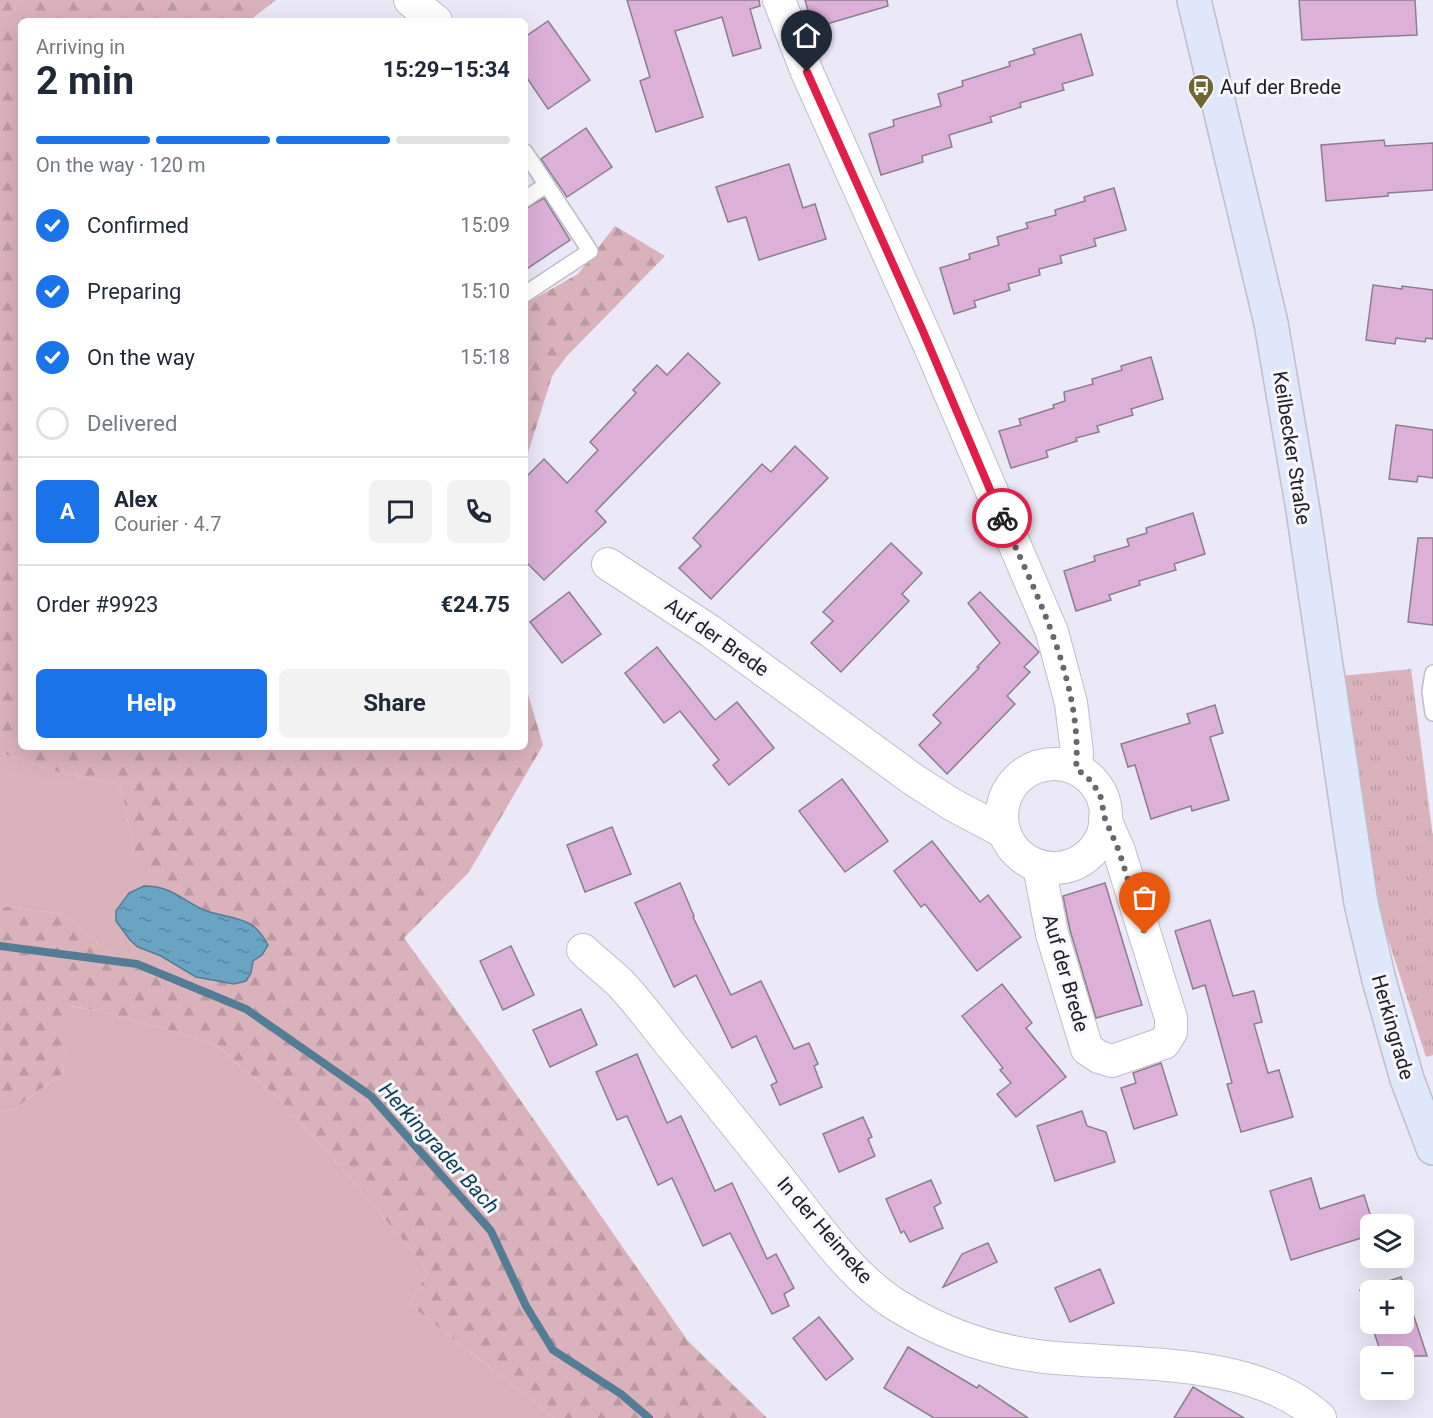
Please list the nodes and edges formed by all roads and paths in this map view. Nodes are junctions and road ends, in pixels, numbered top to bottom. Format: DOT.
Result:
graph roads {
  1 [pos="410,0"];
  2 [pos="779,0"];
  3 [pos="1194,0"];
  4 [pos="432,18"];
  5 [pos="528,157"];
  6 [pos="546,185"];
  7 [pos="528,197"];
  8 [pos="528,292"];
  9 [pos="608,564"];
  10 [pos="1433,673"];
  11 [pos="1433,713"];
  12 [pos="1076,768"];
  13 [pos="1105,819"];
  14 [pos="1004,832"];
  15 [pos="1039,866"];
  16 [pos="1361,903"];
  17 [pos="583,950"];
  18 [pos="1433,1148"];
  19 [pos="1320,1418"];
  1 -- 4 [label="street"];
  2 -- 12 [label="street"];
  3 -- 16 [label="main road, Keilbecker Straße"];
  5 -- 6 [label="lane"];
  6 -- 7 [label="lane"];
  6 -- 8 [label="lane"];
  9 -- 14 [label="street, Auf der Brede"];
  10 -- 11 [label="lane"];
  12 -- 13 [label="street, Auf der Brede"];
  12 -- 14 [label="street"];
  13 -- 15 [label="street"];
  13 -- 15 [label="street, Auf der Brede"];
  14 -- 15 [label="street, Auf der Brede"];
  16 -- 18 [label="main road, Herkingrade"];
  17 -- 19 [label="street, In der Heimeke"];
}
